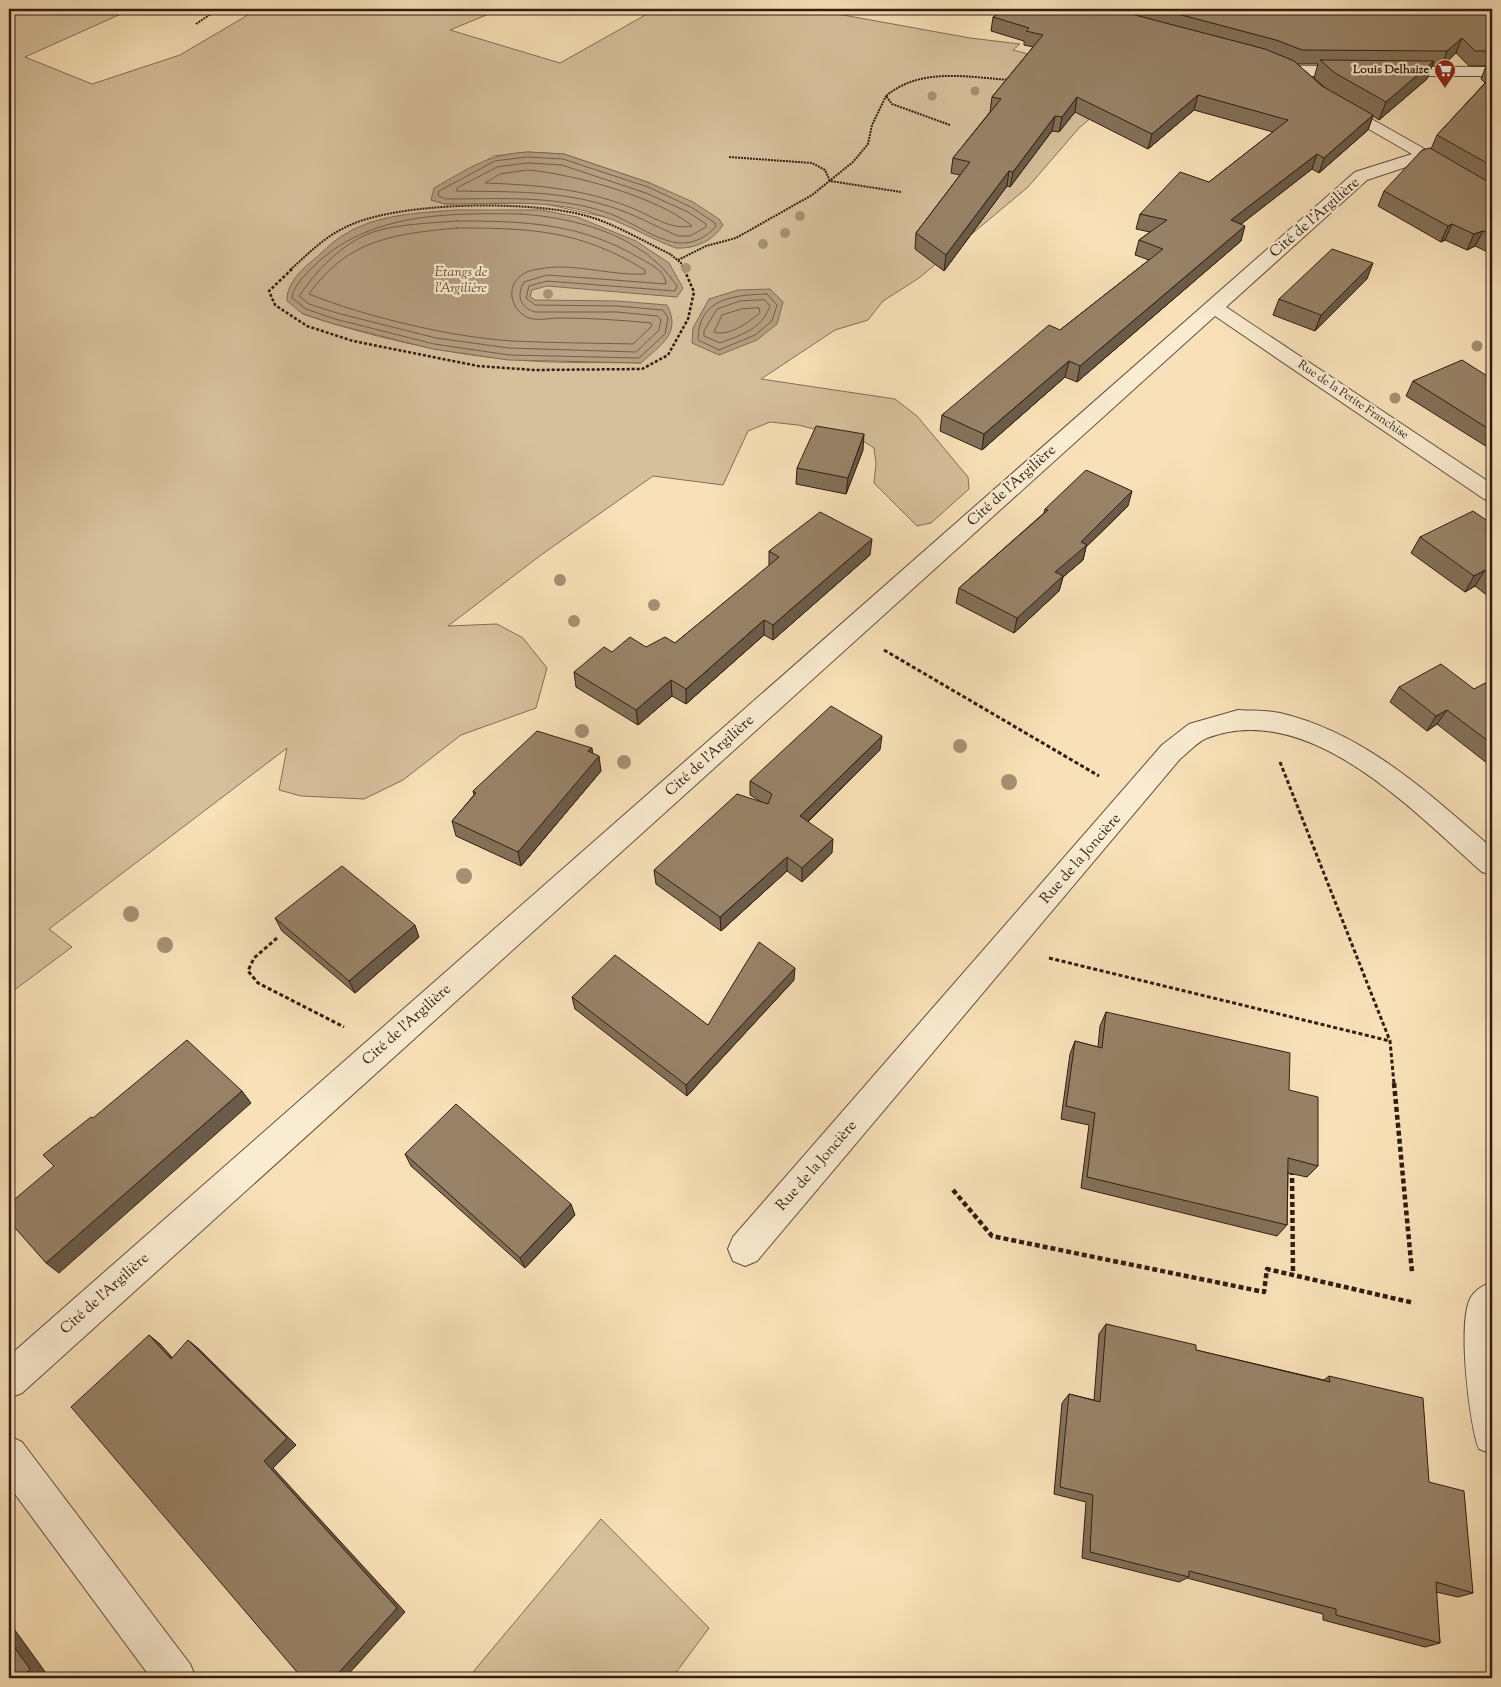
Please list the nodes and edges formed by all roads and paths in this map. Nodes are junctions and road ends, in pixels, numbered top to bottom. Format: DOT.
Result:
graph roads {
  1 [pos="218,9"];
  2 [pos="196,24"];
  3 [pos="1257,57"];
  4 [pos="1296,71"];
  5 [pos="1492,72"];
  6 [pos="1012,81"];
  7 [pos="886,96"];
  8 [pos="950,125"];
  9 [pos="1424,156"];
  10 [pos="729,157"];
  11 [pos="830,181"];
  12 [pos="901,192"];
  13 [pos="1492,194"];
  14 [pos="678,260"];
  15 [pos="1214,307"];
  16 [pos="1492,494"];
  17 [pos="851,630"];
  18 [pos="1263,720"];
  19 [pos="1134,797"];
  20 [pos="1492,864"];
  21 [pos="277,938"];
  22 [pos="1005,947"];
  23 [pos="1390,1041"];
  24 [pos="374,1055"];
  25 [pos="1292,1168"];
  26 [pos="954,1190"];
  27 [pos="745,1249"];
  28 [pos="1412,1272"];
  29 [pos="1293,1274"];
  30 [pos="1492,1299"];
  31 [pos="1414,1303"];
  32 [pos="9,1380"];
  33 [pos="1492,1436"];
  34 [pos="9,1455"];
  35 [pos="176,1678"];
  1 -- 2 [label="path"];
  3 -- 4 [label="street"];
  4 -- 5 [label="street"];
  4 -- 9 [label="street"];
  6 -- 7 [label="path"];
  7 -- 8 [label="path"];
  7 -- 11 [label="path"];
  9 -- 13 [label="street"];
  9 -- 15 [label="street, Cité de l'Argilière"];
  10 -- 11 [label="path"];
  11 -- 12 [label="path"];
  11 -- 14 [label="path"];
  14 -- 14 [label="path"];
  15 -- 16 [label="street, Rue de la Petite Franchise"];
  15 -- 17 [label="street, Cité de l'Argilière"];
  17 -- 19 [label="path"];
  17 -- 24 [label="street, Cité de l'Argilière"];
  18 -- 19 [label="street, Rue de la Joncière"];
  18 -- 20 [label="street, Rue de la Joncière"];
  18 -- 23 [label="path"];
  19 -- 22 [label="street, Rue de la Joncière"];
  21 -- 24 [label="path"];
  22 -- 23 [label="path"];
  22 -- 27 [label="street, Rue de la Joncière"];
  23 -- 28 [label="path"];
  24 -- 32 [label="street, Cité de l'Argilière"];
  25 -- 29 [label="path"];
  26 -- 29 [label="path"];
  29 -- 31 [label="path"];
  30 -- 33 [label="street"];
  34 -- 35 [label="street"];
}
